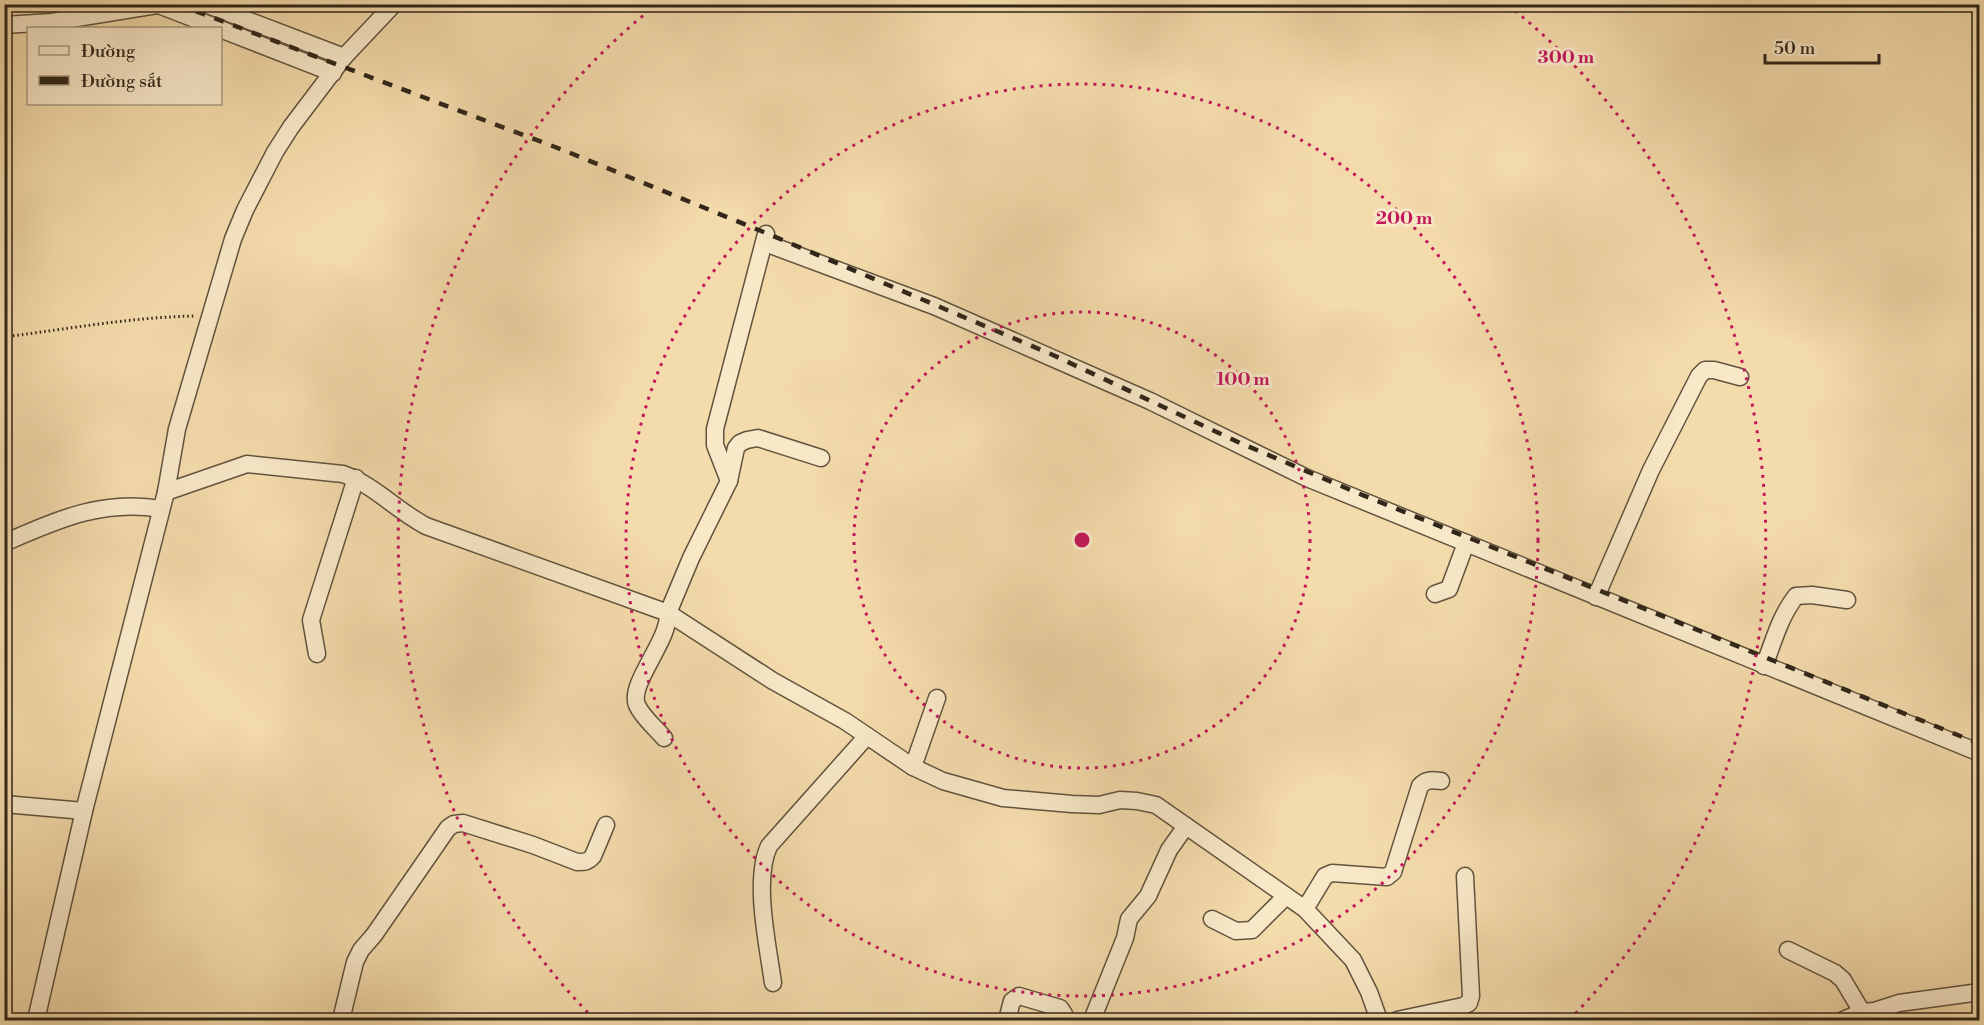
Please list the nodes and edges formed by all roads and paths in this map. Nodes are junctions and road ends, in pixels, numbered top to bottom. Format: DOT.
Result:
graph roads {
  1 [pos="205,4"];
  2 [pos="394,4"];
  3 [pos="157,5"];
  4 [pos="4,25"];
  5 [pos="214,27"];
  6 [pos="222,30"];
  7 [pos="344,57"];
  8 [pos="333,73"];
  9 [pos="209,315"];
  10 [pos="4,338"];
  11 [pos="1740,377"];
  12 [pos="821,458"];
  13 [pos="356,478"];
  14 [pos="729,482"];
  15 [pos="166,492"];
  16 [pos="161,509"];
  17 [pos="4,543"];
  18 [pos="1466,543"];
  19 [pos="1435,594"];
  20 [pos="1596,597"];
  21 [pos="1847,600"];
  22 [pos="668,613"];
  23 [pos="316,654"];
  24 [pos="1764,666"];
  25 [pos="937,698"];
  26 [pos="867,735"];
  27 [pos="664,738"];
  28 [pos="1980,753"];
  29 [pos="913,766"];
  30 [pos="1441,781"];
  31 [pos="4,804"];
  32 [pos="84,811"];
  33 [pos="606,825"];
  34 [pos="1186,826"];
  35 [pos="1465,876"];
  36 [pos="1286,896"];
  37 [pos="1305,909"];
  38 [pos="1212,919"];
  39 [pos="1788,950"];
  40 [pos="773,983"];
  41 [pos="1980,992"];
  42 [pos="1862,1012"];
  43 [pos="36,1020"];
  44 [pos="341,1020"];
  45 [pos="1007,1020"];
  46 [pos="1063,1020"];
  47 [pos="1092,1020"];
  48 [pos="1380,1020"];
  49 [pos="1397,1020"];
  50 [pos="1843,1020"];
  1 -- 7 [label="street"];
  2 -- 7 [label="street"];
  3 -- 4 [label="street"];
  3 -- 5 [label="street"];
  6 -- 8 [label="street"];
  7 -- 8 [label="street"];
  8 -- 9 [label="street"];
  9 -- 10 [label="path"];
  9 -- 15 [label="street"];
  11 -- 20 [label="street"];
  12 -- 14 [label="street"];
  13 -- 15 [label="street"];
  13 -- 22 [label="street"];
  13 -- 23 [label="street"];
  14 -- 18 [label="street"];
  14 -- 22 [label="street"];
  15 -- 16 [label="street"];
  16 -- 17 [label="street"];
  16 -- 32 [label="street"];
  18 -- 19 [label="street"];
  18 -- 20 [label="street"];
  20 -- 24 [label="street"];
  21 -- 24 [label="street"];
  22 -- 26 [label="street"];
  22 -- 27 [label="street"];
  24 -- 28 [label="street"];
  25 -- 29 [label="street"];
  26 -- 29 [label="street"];
  26 -- 40 [label="street"];
  29 -- 34 [label="street"];
  30 -- 37 [label="street"];
  31 -- 32 [label="street"];
  32 -- 43 [label="street"];
  33 -- 44 [label="street"];
  34 -- 36 [label="street"];
  34 -- 47 [label="street"];
  35 -- 49 [label="street"];
  36 -- 37 [label="street"];
  36 -- 38 [label="street"];
  37 -- 48 [label="street"];
  39 -- 42 [label="street"];
  41 -- 42 [label="street"];
  42 -- 50 [label="street"];
  45 -- 46 [label="street"];
}
